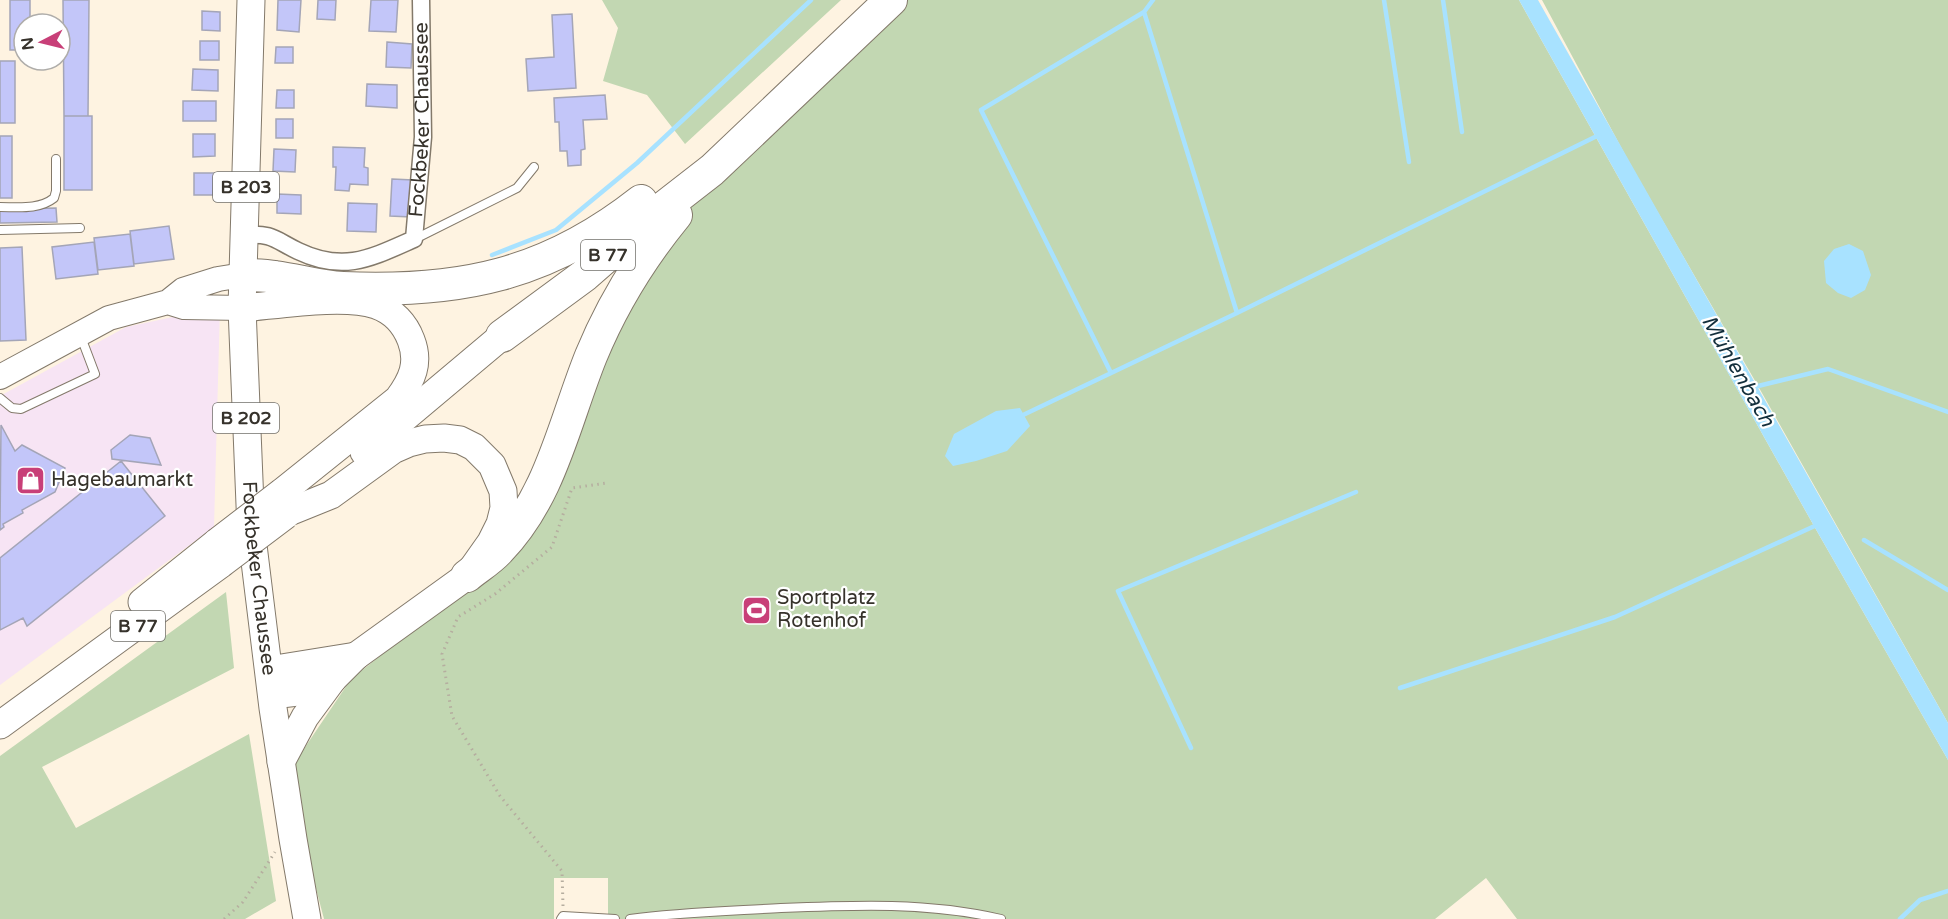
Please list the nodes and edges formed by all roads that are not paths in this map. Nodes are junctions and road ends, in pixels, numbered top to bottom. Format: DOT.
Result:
graph roads {
  1 [pos="251,0"];
  2 [pos="421,0"];
  3 [pos="863,0"];
  4 [pos="891,0"];
  5 [pos="56,159"];
  6 [pos="703,164"];
  7 [pos="534,167"];
  8 [pos="0,207"];
  9 [pos="80,228"];
  10 [pos="0,230"];
  11 [pos="245,235"];
  12 [pos="414,240"];
  13 [pos="243,275"];
  14 [pos="168,302"];
  15 [pos="243,308"];
  16 [pos="80,333"];
  17 [pos="502,336"];
  18 [pos="0,377"];
  19 [pos="0,398"];
  20 [pos="286,506"];
  21 [pos="467,576"];
  22 [pos="356,656"];
  23 [pos="333,679"];
  24 [pos="270,683"];
  25 [pos="0,725"];
  26 [pos="281,762"];
  27 [pos="562,918"];
  28 [pos="307,919"];
  29 [pos="615,919"];
  30 [pos="630,919"];
  31 [pos="1001,919"];
  1 -- 11 [label="main road, Fockbeker Chaussee / B 203"];
  2 -- 12 [label="street, Fockbeker Chaussee"];
  3 -- 6 [label="highway, B 77"];
  4 -- 6 [label="highway, B 77"];
  5 -- 8 [label="lane"];
  6 -- 13 [label="highway"];
  6 -- 17 [label="highway, B 77"];
  6 -- 21 [label="highway"];
  7 -- 12 [label="lane"];
  9 -- 10 [label="lane"];
  11 -- 12 [label="street, Fockbeker Chaussee"];
  11 -- 13 [label="main road, Fockbeker Chaussee / B 203"];
  13 -- 14 [label="street"];
  13 -- 15 [label="main road, Fockbeker Chaussee / B 202"];
  14 -- 15 [label="street"];
  14 -- 16 [label="street"];
  15 -- 20 [label="main road"];
  15 -- 24 [label="main road, Fockbeker Chaussee / B 202"];
  16 -- 18 [label="street"];
  16 -- 19 [label="lane"];
  17 -- 20 [label="main road, B 77"];
  20 -- 21 [label="main road"];
  20 -- 25 [label="main road, B 77, bridge"];
  21 -- 22 [label="main road"];
  22 -- 23 [label="main road"];
  22 -- 24 [label="main road"];
  23 -- 24 [label="main road"];
  23 -- 26 [label="main road"];
  24 -- 26 [label="main road, Fockbeker Chaussee / B 202"];
  26 -- 28 [label="main road, Fockbeker Chaussee / B 202"];
  27 -- 29 [label="lane"];
  30 -- 31 [label="lane"];
}
